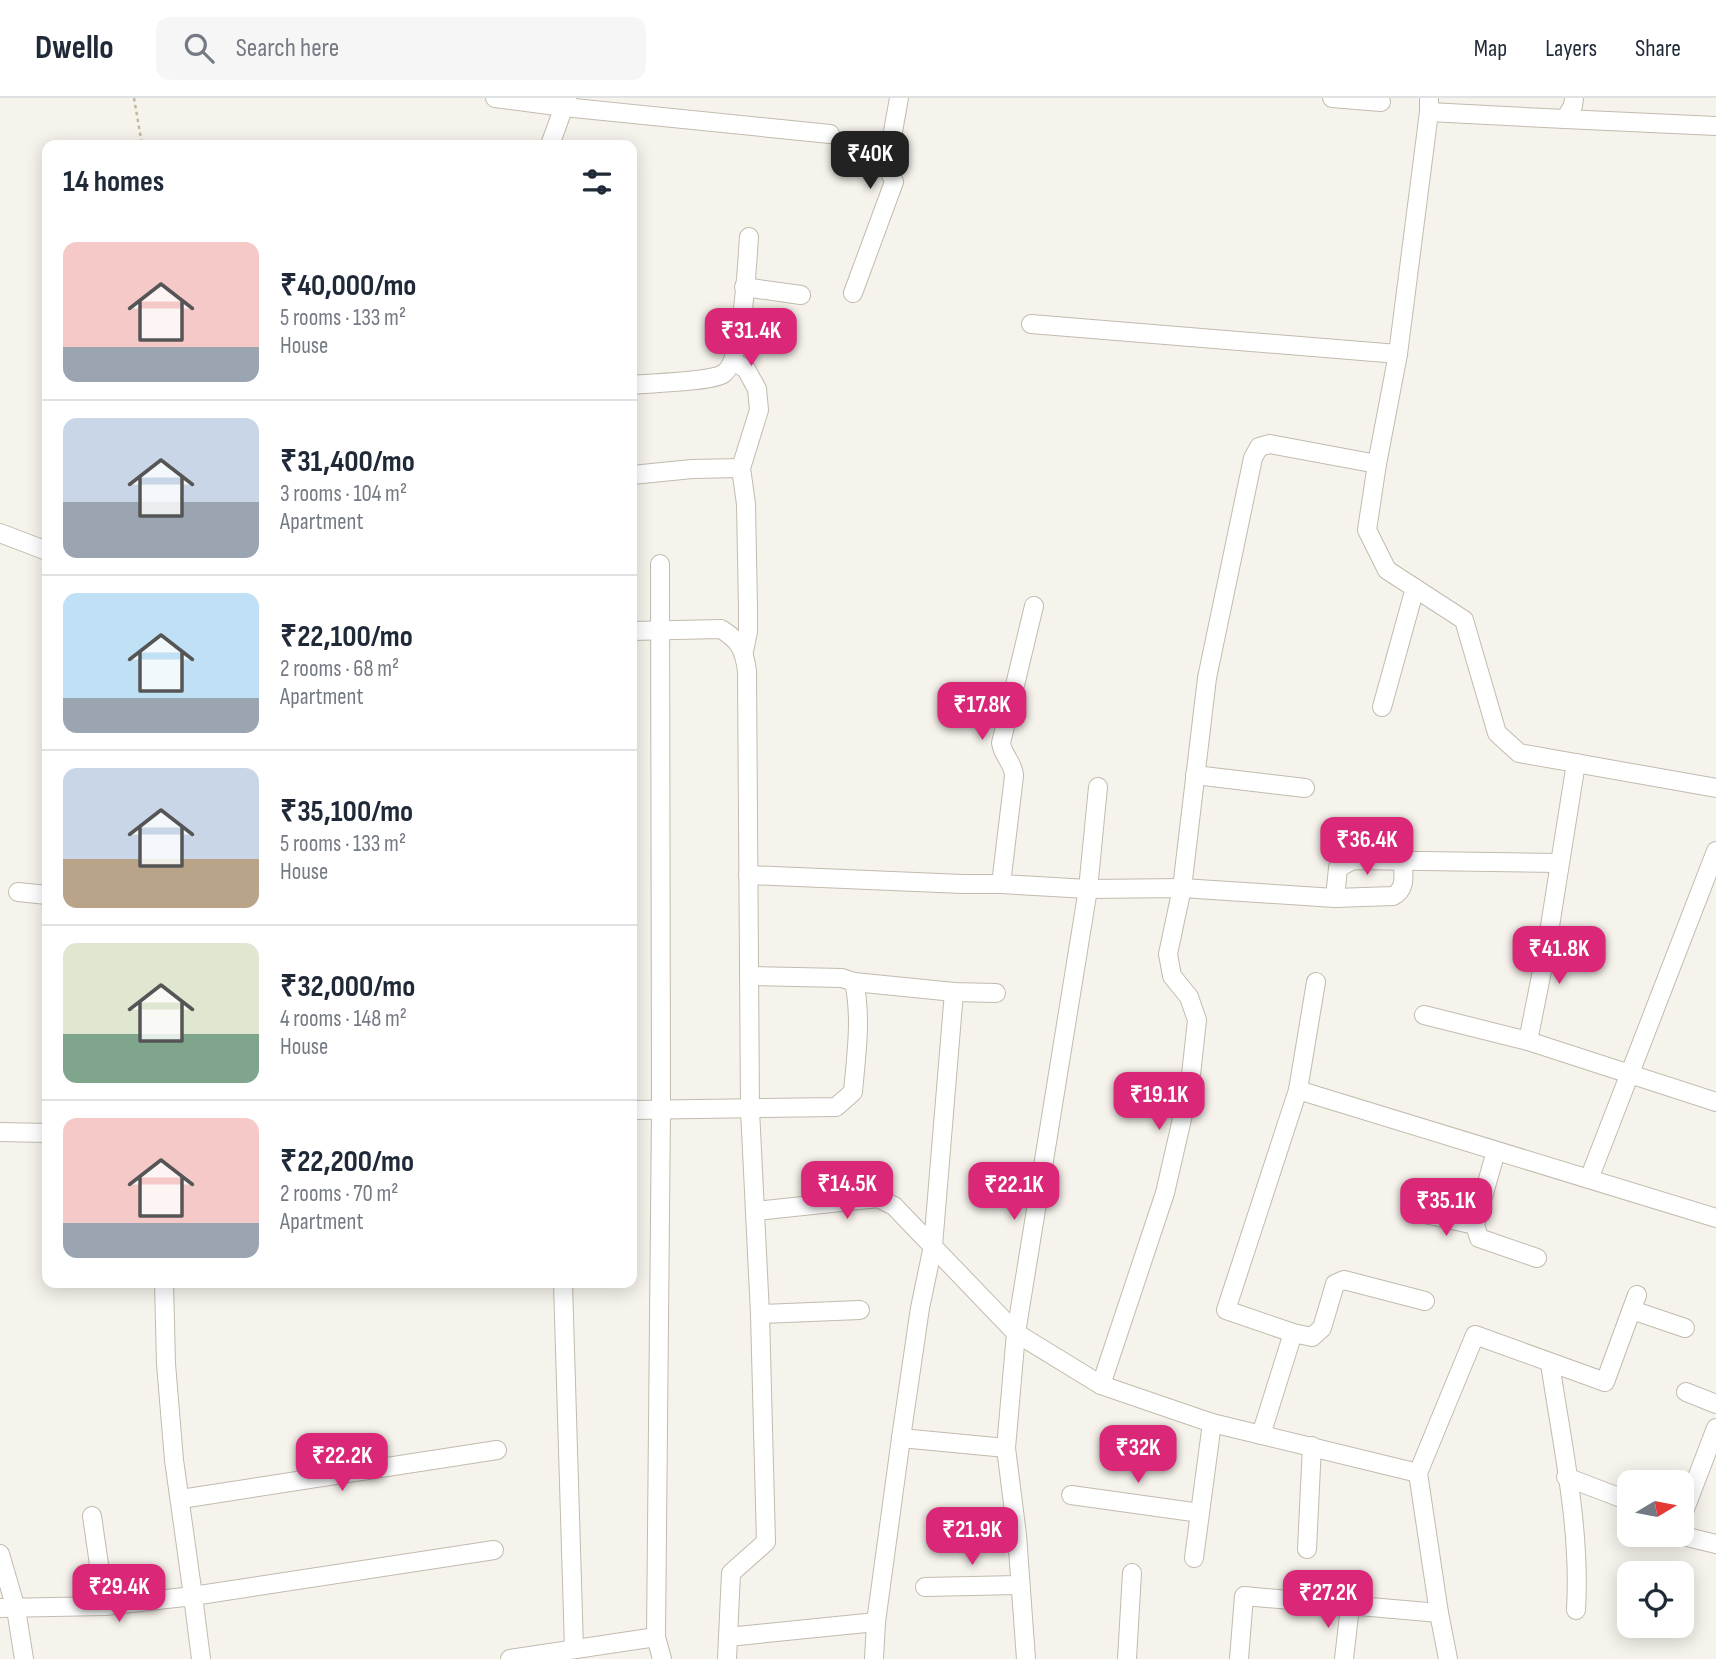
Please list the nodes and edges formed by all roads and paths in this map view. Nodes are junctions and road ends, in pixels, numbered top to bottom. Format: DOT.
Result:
graph roads {
  1 [pos="134,98"];
  2 [pos="495,98"];
  3 [pos="898,98"];
  4 [pos="1332,98"];
  5 [pos="1574,98"];
  6 [pos="1381,102"];
  7 [pos="565,103"];
  8 [pos="1429,105"];
  9 [pos="1565,119"];
  10 [pos="1716,126"];
  11 [pos="830,134"];
  12 [pos="141,140"];
  13 [pos="552,140"];
  14 [pos="749,237"];
  15 [pos="744,287"];
  16 [pos="853,293"];
  17 [pos="801,295"];
  18 [pos="1031,324"];
  19 [pos="1398,354"];
  20 [pos="733,361"];
  21 [pos="637,385"];
  22 [pos="1377,464"];
  23 [pos="741,468"];
  24 [pos="637,474"];
  25 [pos="0,533"];
  26 [pos="42,549"];
  27 [pos="660,564"];
  28 [pos="1415,588"];
  29 [pos="1034,606"];
  30 [pos="661,629"];
  31 [pos="637,631"];
  32 [pos="744,651"];
  33 [pos="1382,707"];
  34 [pos="1576,763"];
  35 [pos="1195,775"];
  36 [pos="1098,787"];
  37 [pos="1305,788"];
  38 [pos="1716,788"];
  39 [pos="1716,851"];
  40 [pos="1403,861"];
  41 [pos="1558,863"];
  42 [pos="748,875"];
  43 [pos="1001,884"];
  44 [pos="1182,888"];
  45 [pos="1088,889"];
  46 [pos="18,892"];
  47 [pos="42,894"];
  48 [pos="1335,898"];
  49 [pos="750,976"];
  50 [pos="854,982"];
  51 [pos="1316,982"];
  52 [pos="954,992"];
  53 [pos="996,993"];
  54 [pos="1424,1015"];
  55 [pos="1528,1041"];
  56 [pos="1628,1075"];
  57 [pos="1298,1090"];
  58 [pos="1716,1102"];
  59 [pos="637,1110"];
  60 [pos="661,1110"];
  61 [pos="750,1110"];
  62 [pos="0,1132"];
  63 [pos="42,1133"];
  64 [pos="1496,1151"];
  65 [pos="1589,1179"];
  66 [pos="756,1211"];
  67 [pos="1425,1214"];
  68 [pos="1716,1218"];
  69 [pos="1475,1225"];
  70 [pos="933,1246"];
  71 [pos="1538,1258"];
  72 [pos="164,1288"];
  73 [pos="563,1288"];
  74 [pos="1425,1301"];
  75 [pos="860,1310"];
  76 [pos="760,1314"];
  77 [pos="1685,1328"];
  78 [pos="1293,1333"];
  79 [pos="1016,1334"];
  80 [pos="1550,1363"];
  81 [pos="1101,1385"];
  82 [pos="1686,1392"];
  83 [pos="1716,1404"];
  84 [pos="1212,1423"];
  85 [pos="1716,1428"];
  86 [pos="1261,1435"];
  87 [pos="901,1438"];
  88 [pos="1312,1446"];
  89 [pos="1006,1448"];
  90 [pos="497,1450"];
  91 [pos="1418,1473"];
  92 [pos="1566,1476"];
  93 [pos="1694,1486"];
  94 [pos="1072,1495"];
  95 [pos="1617,1496"];
  96 [pos="181,1499"];
  97 [pos="1199,1513"];
  98 [pos="92,1516"];
  99 [pos="1694,1539"];
  100 [pos="1716,1544"];
  101 [pos="1307,1549"];
  102 [pos="494,1550"];
  103 [pos="0,1554"];
  104 [pos="1194,1558"];
  105 [pos="1132,1573"];
  106 [pos="1020,1585"];
  107 [pos="925,1587"];
  108 [pos="193,1596"];
  109 [pos="105,1606"];
  110 [pos="1350,1606"];
  111 [pos="8,1609"];
  112 [pos="1576,1610"];
  113 [pos="1439,1613"];
  114 [pos="876,1622"];
  115 [pos="656,1637"];
  116 [pos="728,1637"];
  117 [pos="573,1649"];
  118 [pos="24,1659"];
  119 [pos="201,1659"];
  120 [pos="510,1659"];
  121 [pos="662,1659"];
  122 [pos="727,1659"];
  123 [pos="874,1659"];
  124 [pos="1026,1659"];
  125 [pos="1127,1659"];
  126 [pos="1239,1659"];
  127 [pos="1344,1659"];
  128 [pos="1448,1659"];
  1 -- 12 [label="path"];
  2 -- 7 [label="street"];
  3 -- 16 [label="street"];
  4 -- 6 [label="street"];
  5 -- 9 [label="street"];
  7 -- 11 [label="street"];
  7 -- 13 [label="street"];
  8 -- 9 [label="street"];
  8 -- 19 [label="street"];
  9 -- 10 [label="street"];
  14 -- 15 [label="street"];
  15 -- 17 [label="street"];
  15 -- 20 [label="street"];
  18 -- 19 [label="street"];
  19 -- 22 [label="street"];
  20 -- 21 [label="street"];
  20 -- 23 [label="street"];
  22 -- 28 [label="street"];
  22 -- 35 [label="street"];
  23 -- 24 [label="street"];
  23 -- 32 [label="street"];
  25 -- 26 [label="street"];
  27 -- 30 [label="street"];
  28 -- 33 [label="street"];
  28 -- 34 [label="street"];
  29 -- 43 [label="street"];
  30 -- 31 [label="street"];
  30 -- 32 [label="street"];
  30 -- 60 [label="street"];
  32 -- 42 [label="street"];
  34 -- 38 [label="street"];
  34 -- 41 [label="street"];
  35 -- 37 [label="street"];
  35 -- 44 [label="street"];
  36 -- 45 [label="street"];
  39 -- 56 [label="street"];
  40 -- 41 [label="street"];
  40 -- 48 [label="street"];
  40 -- 48 [label="street"];
  41 -- 55 [label="street"];
  42 -- 43 [label="street"];
  42 -- 49 [label="street"];
  43 -- 45 [label="street"];
  44 -- 45 [label="street"];
  44 -- 48 [label="street"];
  44 -- 81 [label="street"];
  45 -- 79 [label="street"];
  46 -- 47 [label="street"];
  49 -- 50 [label="street"];
  49 -- 61 [label="street"];
  50 -- 52 [label="street"];
  50 -- 61 [label="street"];
  51 -- 57 [label="street"];
  52 -- 53 [label="street"];
  52 -- 70 [label="street"];
  54 -- 55 [label="street"];
  55 -- 56 [label="street"];
  56 -- 58 [label="street"];
  56 -- 65 [label="street"];
  57 -- 64 [label="street"];
  57 -- 78 [label="street"];
  59 -- 60 [label="street"];
  60 -- 61 [label="street"];
  60 -- 115 [label="street"];
  61 -- 66 [label="street"];
  62 -- 63 [label="street"];
  64 -- 65 [label="street"];
  64 -- 69 [label="street"];
  65 -- 68 [label="street"];
  66 -- 70 [label="street"];
  66 -- 76 [label="street"];
  67 -- 69 [label="street"];
  69 -- 71 [label="street"];
  70 -- 79 [label="street"];
  70 -- 87 [label="street"];
  72 -- 96 [label="street"];
  73 -- 117 [label="street"];
  74 -- 78 [label="street"];
  75 -- 76 [label="street"];
  76 -- 116 [label="street"];
  77 -- 80 [label="street"];
  78 -- 86 [label="street"];
  79 -- 81 [label="street"];
  79 -- 89 [label="street"];
  80 -- 91 [label="street"];
  80 -- 92 [label="street"];
  81 -- 84 [label="street"];
  82 -- 83 [label="street"];
  84 -- 86 [label="street"];
  84 -- 97 [label="street"];
  85 -- 93 [label="street"];
  86 -- 88 [label="street"];
  87 -- 89 [label="street"];
  87 -- 114 [label="street"];
  88 -- 91 [label="street"];
  88 -- 101 [label="street"];
  89 -- 106 [label="street"];
  90 -- 96 [label="street"];
  91 -- 113 [label="street"];
  92 -- 95 [label="street"];
  92 -- 112 [label="street"];
  94 -- 97 [label="street"];
  96 -- 108 [label="street"];
  97 -- 104 [label="street"];
  98 -- 109 [label="street"];
  99 -- 100 [label="street"];
  102 -- 108 [label="street"];
  103 -- 111 [label="street"];
  105 -- 125 [label="street"];
  106 -- 107 [label="street"];
  106 -- 124 [label="street"];
  108 -- 109 [label="street"];
  108 -- 119 [label="street"];
  109 -- 111 [label="street"];
  110 -- 113 [label="street"];
  110 -- 126 [label="street"];
  110 -- 127 [label="street"];
  111 -- 118 [label="street"];
  113 -- 128 [label="street"];
  114 -- 116 [label="street"];
  114 -- 123 [label="street"];
  115 -- 117 [label="street"];
  115 -- 121 [label="street"];
  116 -- 122 [label="street"];
  117 -- 120 [label="street"];
}
